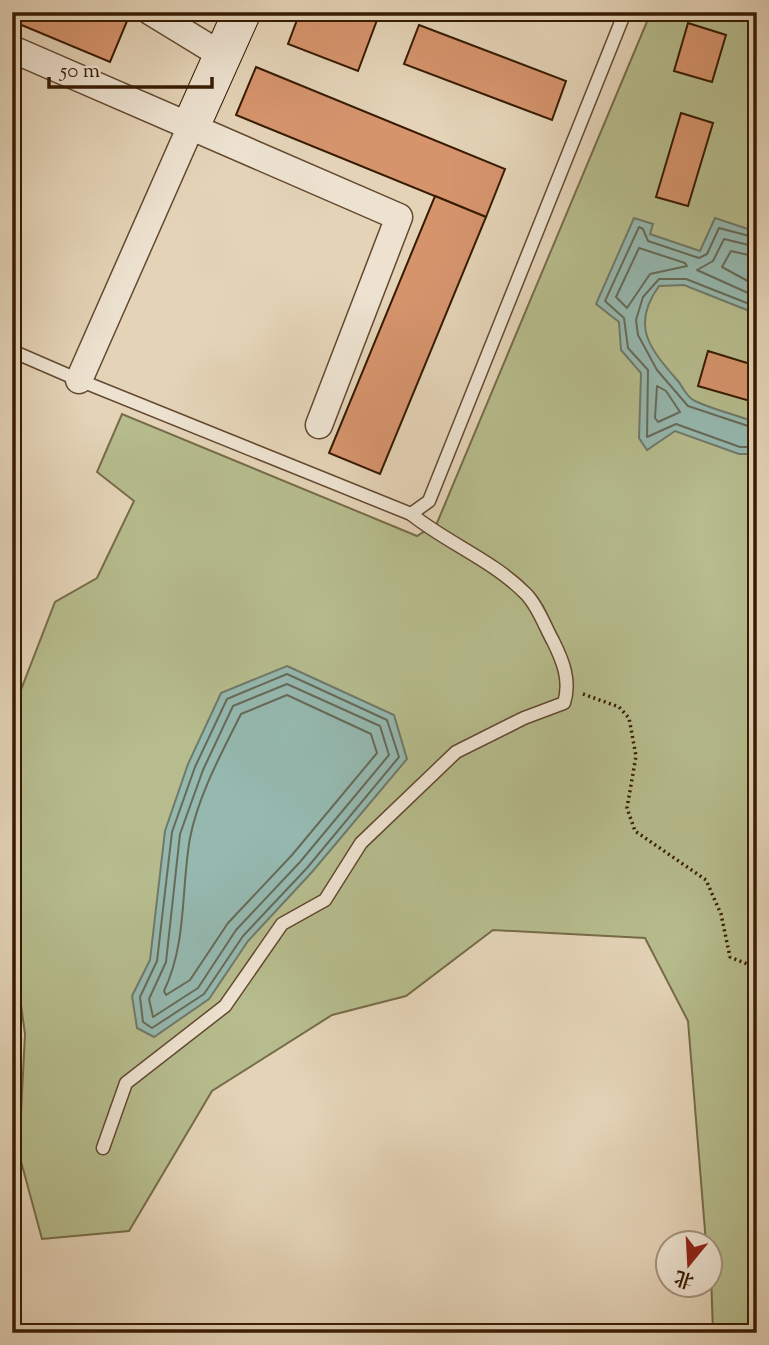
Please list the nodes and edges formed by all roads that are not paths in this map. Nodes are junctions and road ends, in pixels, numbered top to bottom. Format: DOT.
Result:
graph roads {
  1 [pos="150,12"];
  2 [pos="242,12"];
  3 [pos="625,12"];
  4 [pos="12,49"];
  5 [pos="223,56"];
  6 [pos="191,126"];
  7 [pos="12,351"];
  8 [pos="79,380"];
  9 [pos="319,425"];
  10 [pos="411,514"];
  11 [pos="103,1148"];
  1 -- 5 [label="street"];
  2 -- 5 [label="street"];
  3 -- 10 [label="lane"];
  4 -- 6 [label="street"];
  5 -- 6 [label="street"];
  6 -- 8 [label="street"];
  6 -- 9 [label="street"];
  7 -- 8 [label="lane"];
  8 -- 10 [label="lane"];
  10 -- 11 [label="lane"];
}
